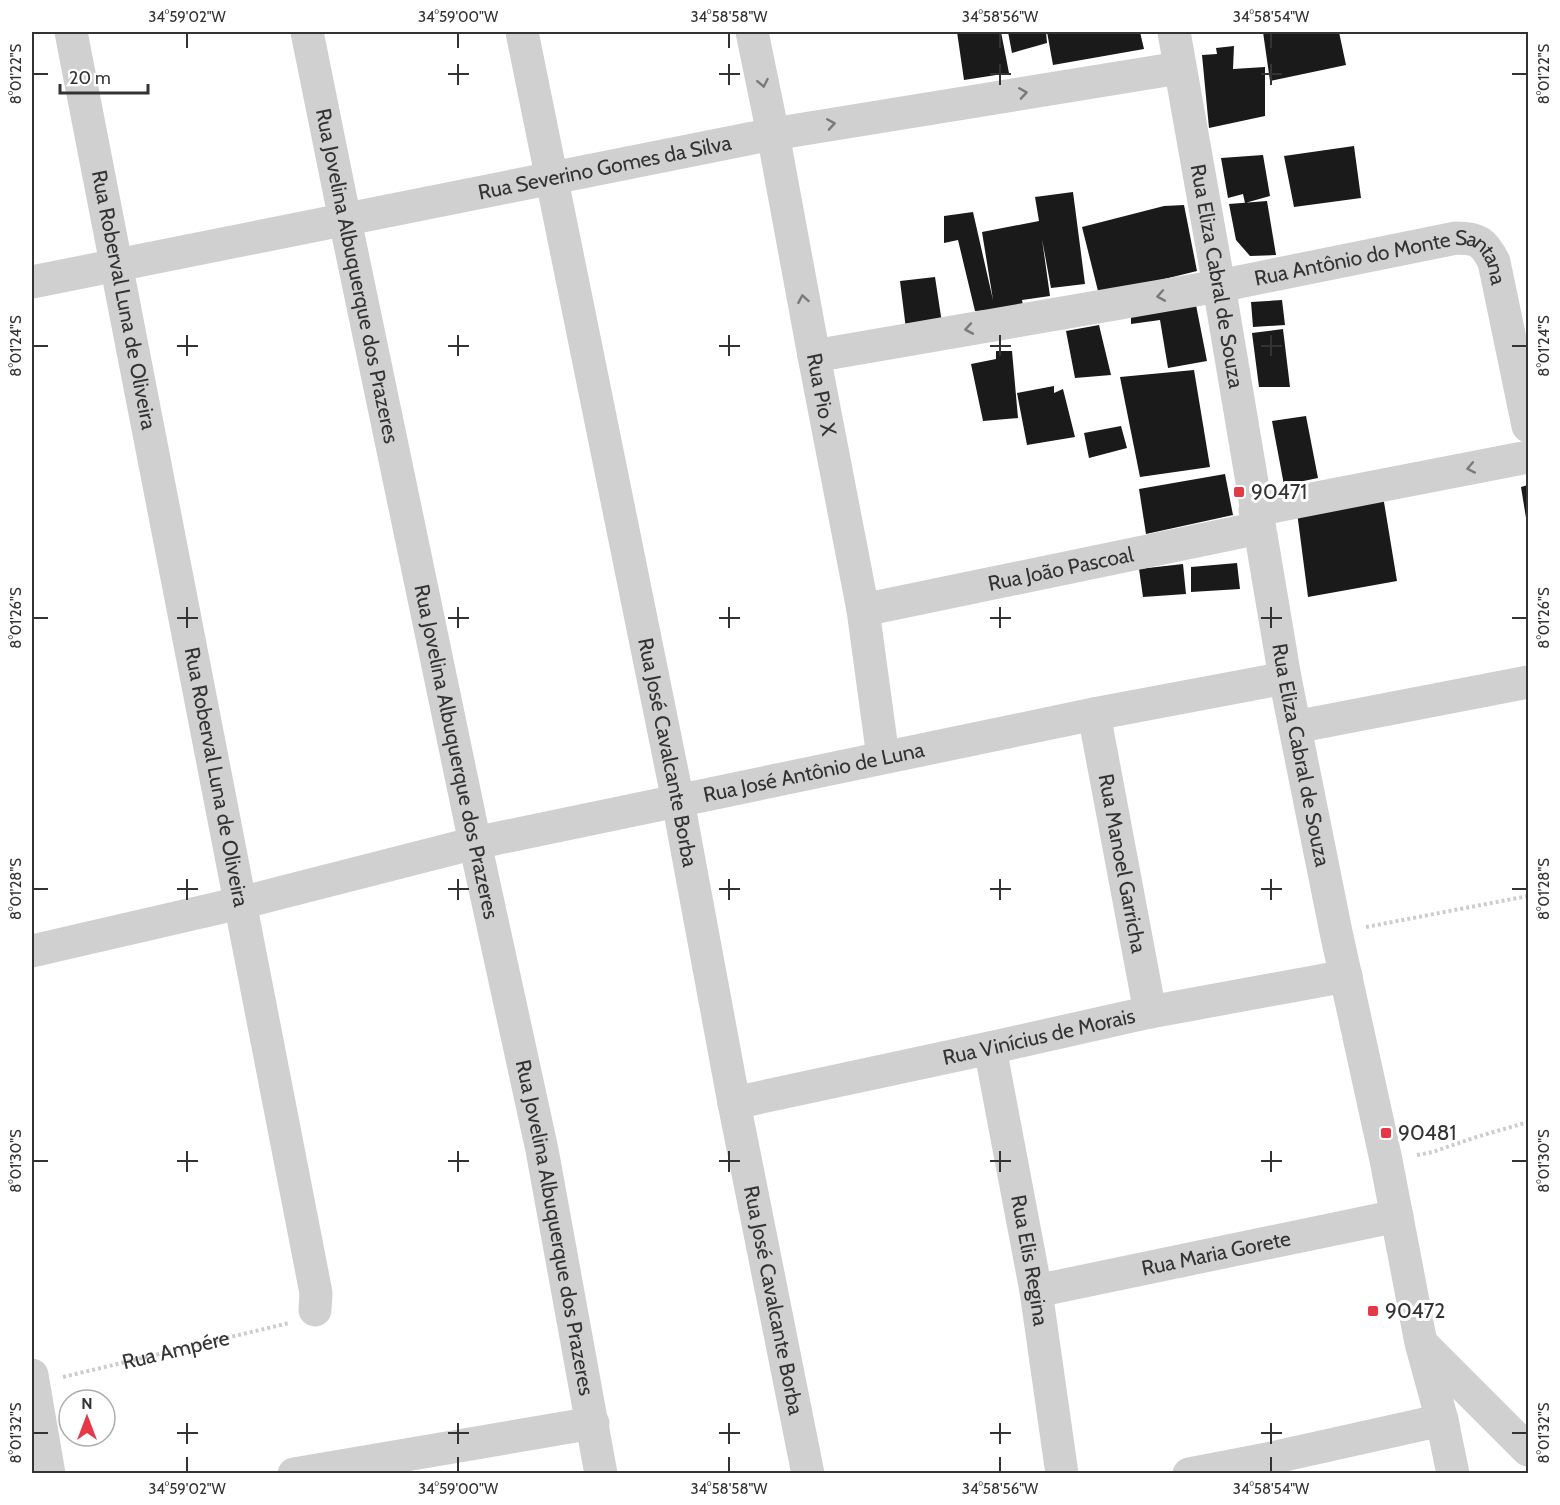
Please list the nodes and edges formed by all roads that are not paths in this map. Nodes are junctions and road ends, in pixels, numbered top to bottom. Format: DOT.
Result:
graph roads {
  1 [pos="71,32"];
  2 [pos="307,32"];
  3 [pos="522,32"];
  4 [pos="752,32"];
  5 [pos="1174,32"];
  6 [pos="1179,68"];
  7 [pos="773,134"];
  8 [pos="552,177"];
  9 [pos="345,220"];
  10 [pos="118,265"];
  11 [pos="32,282"];
  12 [pos="1219,286"];
  13 [pos="814,356"];
  14 [pos="1528,426"];
  15 [pos="1528,457"];
  16 [pos="1257,519"];
  17 [pos="863,610"];
  18 [pos="1285,678"];
  19 [pos="1528,682"];
  20 [pos="1094,714"];
  21 [pos="1295,727"];
  22 [pos="883,757"];
  23 [pos="678,801"];
  24 [pos="475,843"];
  25 [pos="240,903"];
  26 [pos="32,951"];
  27 [pos="1346,976"];
  28 [pos="1150,1011"];
  29 [pos="990,1048"];
  30 [pos="734,1102"];
  31 [pos="1397,1216"];
  32 [pos="1036,1291"];
  33 [pos="315,1310"];
  34 [pos="1421,1343"];
  35 [pos="32,1381"];
  36 [pos="1442,1420"];
  37 [pos="593,1424"];
  38 [pos="1528,1450"];
  39 [pos="49,1473"];
  40 [pos="294,1473"];
  41 [pos="602,1473"];
  42 [pos="808,1473"];
  43 [pos="1062,1473"];
  44 [pos="1189,1473"];
  45 [pos="1453,1473"];
  1 -- 10 [label="street, Rua Roberval Luna de Oliveira"];
  2 -- 9 [label="street, Rua Jovelina Albuquerque dos Prazeres"];
  3 -- 8 [label="street, Rua José Cavalcante Borba"];
  4 -- 7 [label="street, Rua Pio X, one-way"];
  5 -- 6 [label="street, Rua Eliza Cabral de Souza"];
  7 -- 6 [label="street, Rua Severino Gomes da Silva, one-way"];
  6 -- 12 [label="street, Rua Eliza Cabral de Souza"];
  7 -- 8 [label="street, Rua Severino Gomes da Silva"];
  13 -- 7 [label="street, Rua Pio X, one-way"];
  8 -- 9 [label="street, Rua Severino Gomes da Silva"];
  8 -- 23 [label="street, Rua José Cavalcante Borba"];
  9 -- 10 [label="street, Rua Severino Gomes da Silva"];
  9 -- 24 [label="street, Rua Jovelina Albuquerque dos Prazeres"];
  10 -- 11 [label="street, Rua Severino Gomes da Silva"];
  10 -- 25 [label="street, Rua Roberval Luna de Oliveira"];
  12 -- 13 [label="street, Rua Antônio do Monte Santana, one-way"];
  12 -- 14 [label="street, Rua Antônio do Monte Santana"];
  12 -- 16 [label="street, Rua Eliza Cabral de Souza"];
  13 -- 17 [label="street, Rua Pio X"];
  15 -- 16 [label="street, Rua João Pascoal, one-way"];
  16 -- 17 [label="street, Rua João Pascoal"];
  16 -- 18 [label="street, Rua Eliza Cabral de Souza"];
  17 -- 22 [label="street, Rua Pio X"];
  18 -- 20 [label="street, Rua José Antônio de Luna"];
  18 -- 21 [label="street, Rua Eliza Cabral de Souza"];
  19 -- 21 [label="street"];
  20 -- 22 [label="street, Rua José Antônio de Luna"];
  20 -- 28 [label="street, Rua Manoel Garricha"];
  21 -- 27 [label="street, Rua Eliza Cabral de Souza"];
  22 -- 23 [label="street, Rua José Antônio de Luna"];
  23 -- 24 [label="street, Rua José Antônio de Luna"];
  23 -- 30 [label="street, Rua José Cavalcante Borba"];
  24 -- 25 [label="street, Rua José Antônio de Luna"];
  24 -- 37 [label="street, Rua Jovelina Albuquerque dos Prazeres"];
  25 -- 26 [label="street, Rua José Antônio de Luna"];
  25 -- 33 [label="street, Rua Roberval Luna de Oliveira"];
  27 -- 28 [label="street, Rua Vinícius de Morais"];
  27 -- 31 [label="street, Rua Eliza Cabral de Souza"];
  28 -- 29 [label="street, Rua Vinícius de Morais"];
  29 -- 30 [label="street, Rua Vinícius de Morais"];
  29 -- 32 [label="street, Rua Elis Regina"];
  30 -- 42 [label="street, Rua José Cavalcante Borba"];
  31 -- 32 [label="street, Rua Maria Gorete"];
  31 -- 34 [label="street, Rua Eliza Cabral de Souza"];
  32 -- 43 [label="street, Rua Elis Regina"];
  34 -- 36 [label="street, Rua Eliza Cabral de Souza"];
  34 -- 38 [label="street"];
  35 -- 39 [label="street"];
  36 -- 44 [label="street"];
  36 -- 45 [label="street, Rua Eliza Cabral de Souza"];
  37 -- 40 [label="street"];
  37 -- 41 [label="street, Rua Jovelina Albuquerque dos Prazeres"];
}
